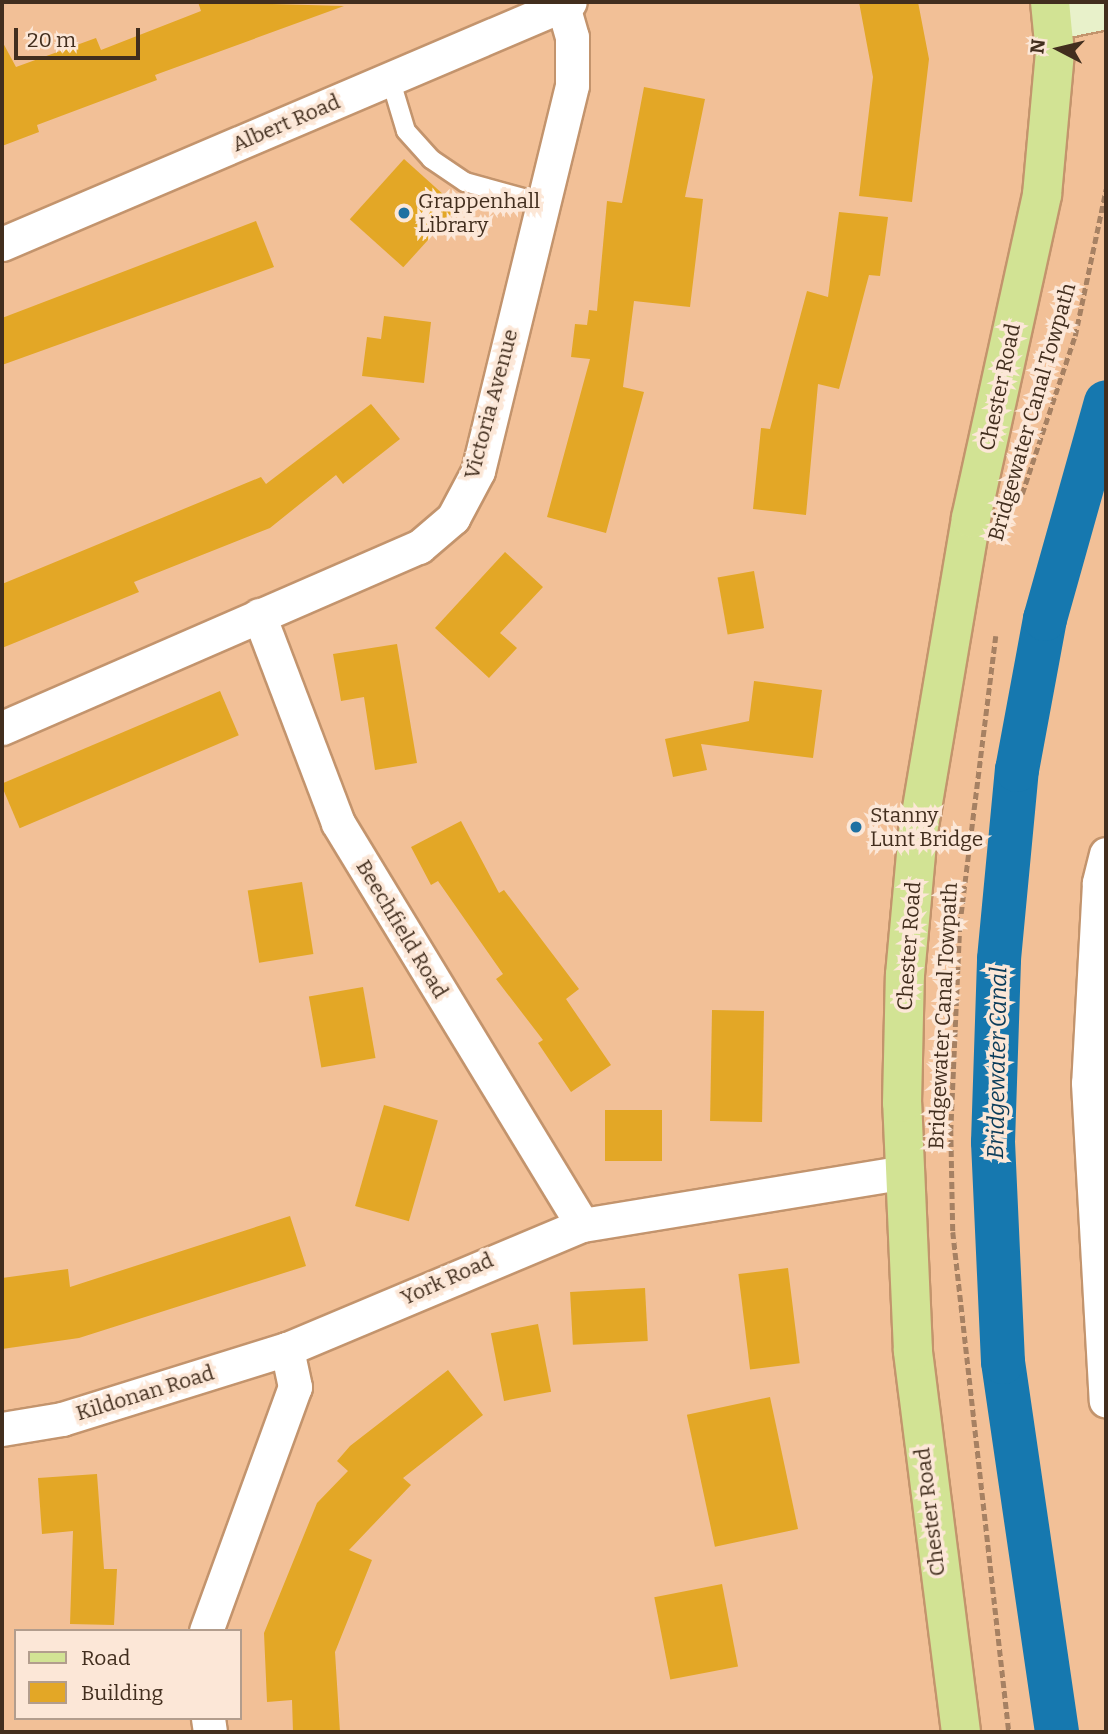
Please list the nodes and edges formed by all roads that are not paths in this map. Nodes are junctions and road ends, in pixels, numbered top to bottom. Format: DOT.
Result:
graph roads {
  1 [pos="566,3"];
  2 [pos="1106,10"];
  3 [pos="1051,11"];
  4 [pos="390,78"];
  5 [pos="542,203"];
  6 [pos="2,244"];
  7 [pos="260,615"];
  8 [pos="2,728"];
  9 [pos="1106,854"];
  10 [pos="904,1172"];
  11 [pos="582,1225"];
  12 [pos="287,1349"];
  13 [pos="1106,1400"];
  14 [pos="2,1429"];
  15 [pos="207,1629"];
  16 [pos="961,1732"];
  1 -- 4 [label="street, Albert Road"];
  1 -- 5 [label="street, Victoria Avenue"];
  2 -- 3 [label="street"];
  3 -- 10 [label="main road, Chester Road"];
  4 -- 5 [label="lane"];
  4 -- 6 [label="street, Albert Road"];
  5 -- 7 [label="street, Victoria Avenue"];
  7 -- 8 [label="street, Victoria Avenue"];
  7 -- 11 [label="street, Beechfield Road"];
  9 -- 13 [label="street"];
  10 -- 11 [label="street, York Road"];
  10 -- 16 [label="main road, Chester Road"];
  11 -- 12 [label="street, York Road"];
  12 -- 14 [label="street, Kildonan Road"];
  12 -- 15 [label="street"];
}
